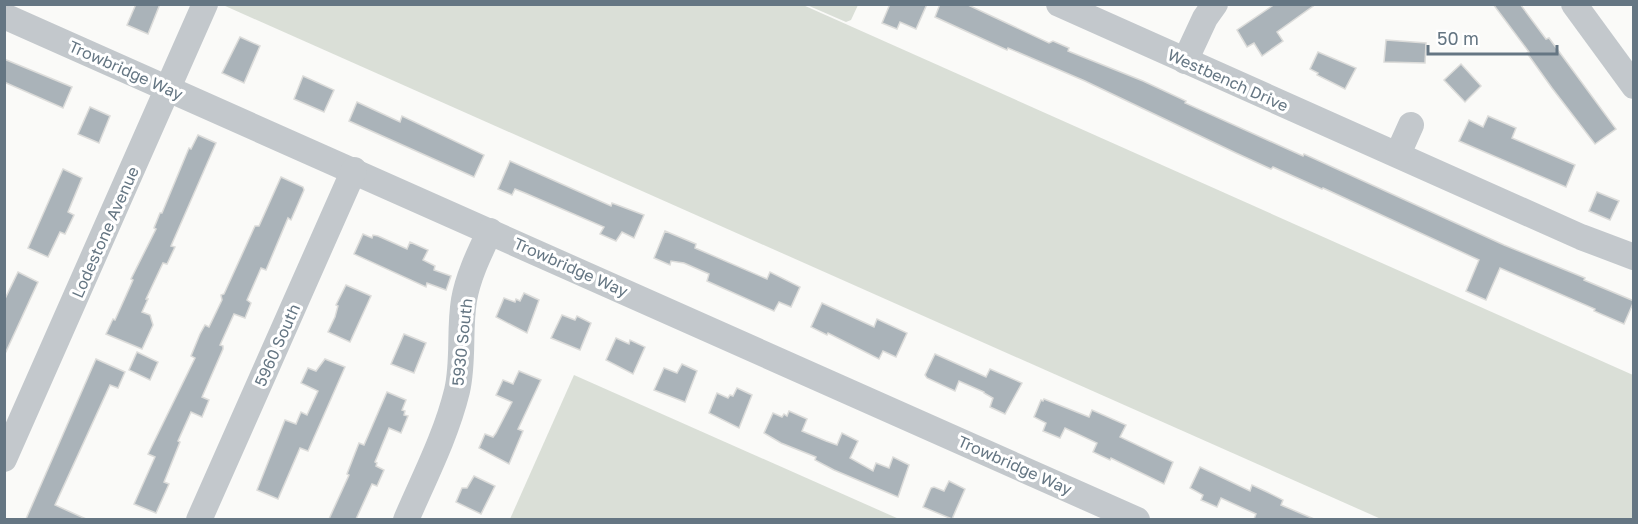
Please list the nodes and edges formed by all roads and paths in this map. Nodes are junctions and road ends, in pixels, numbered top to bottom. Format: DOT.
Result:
graph roads {
  1 [pos="205,4"];
  2 [pos="1059,4"];
  3 [pos="1215,4"];
  4 [pos="1574,4"];
  5 [pos="4,16"];
  6 [pos="1185,61"];
  7 [pos="1634,86"];
  8 [pos="168,89"];
  9 [pos="1411,124"];
  10 [pos="1398,154"];
  11 [pos="354,170"];
  12 [pos="490,231"];
  13 [pos="1634,257"];
  14 [pos="6,453"];
  15 [pos="199,519"];
  16 [pos="406,519"];
  17 [pos="1137,519"];
  1 -- 8 [label="street, Lodestone Avenue"];
  2 -- 6 [label="street, Westbench Drive"];
  3 -- 6 [label="street"];
  4 -- 7 [label="street"];
  5 -- 8 [label="street, Trowbridge Way"];
  6 -- 10 [label="street, Westbench Drive"];
  8 -- 11 [label="street, Trowbridge Way"];
  8 -- 14 [label="street, Lodestone Avenue"];
  9 -- 10 [label="street"];
  10 -- 13 [label="street, Westbench Drive"];
  11 -- 12 [label="street, Trowbridge Way"];
  11 -- 15 [label="street, 5960 South"];
  12 -- 16 [label="street, 5930 South"];
  12 -- 17 [label="street, Trowbridge Way"];
}
